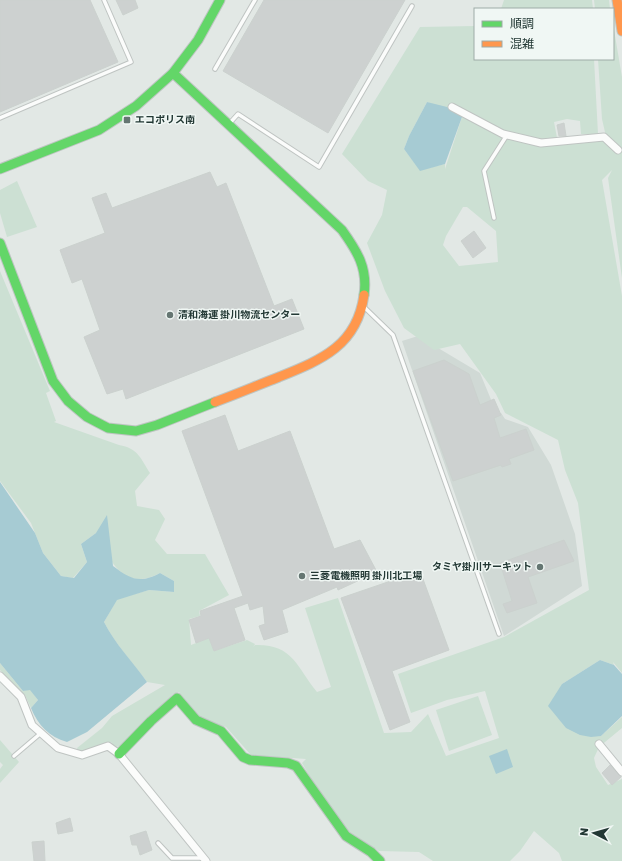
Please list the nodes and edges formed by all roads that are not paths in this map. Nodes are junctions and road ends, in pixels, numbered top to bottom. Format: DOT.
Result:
graph roads {
  1 [pos="104,0"];
  2 [pos="220,0"];
  3 [pos="255,0"];
  4 [pos="617,0"];
  5 [pos="412,6"];
  6 [pos="622,31"];
  7 [pos="215,68"];
  8 [pos="172,74"];
  9 [pos="452,107"];
  10 [pos="0,118"];
  11 [pos="228,125"];
  12 [pos="507,135"];
  13 [pos="618,150"];
  14 [pos="0,169"];
  15 [pos="494,218"];
  16 [pos="0,243"];
  17 [pos="363,306"];
  18 [pos="499,634"];
  19 [pos="0,676"];
  20 [pos="41,733"];
  21 [pos="599,744"];
  22 [pos="119,754"];
  23 [pos="14,756"];
  24 [pos="622,772"];
  25 [pos="158,843"];
  26 [pos="205,859"];
  27 [pos="380,861"];
  1 -- 10 [label="lane"];
  2 -- 8 [label="main road"];
  3 -- 7 [label="lane"];
  4 -- 6 [label="main road"];
  5 -- 11 [label="lane"];
  8 -- 11 [label="main road"];
  8 -- 14 [label="main road"];
  9 -- 12 [label="street"];
  11 -- 17 [label="main road"];
  12 -- 13 [label="street"];
  12 -- 15 [label="lane"];
  16 -- 17 [label="main road"];
  17 -- 18 [label="lane"];
  19 -- 20 [label="street"];
  20 -- 22 [label="street"];
  20 -- 23 [label="lane"];
  21 -- 24 [label="street"];
  22 -- 26 [label="street"];
  22 -- 27 [label="main road"];
  25 -- 26 [label="lane"];
}
